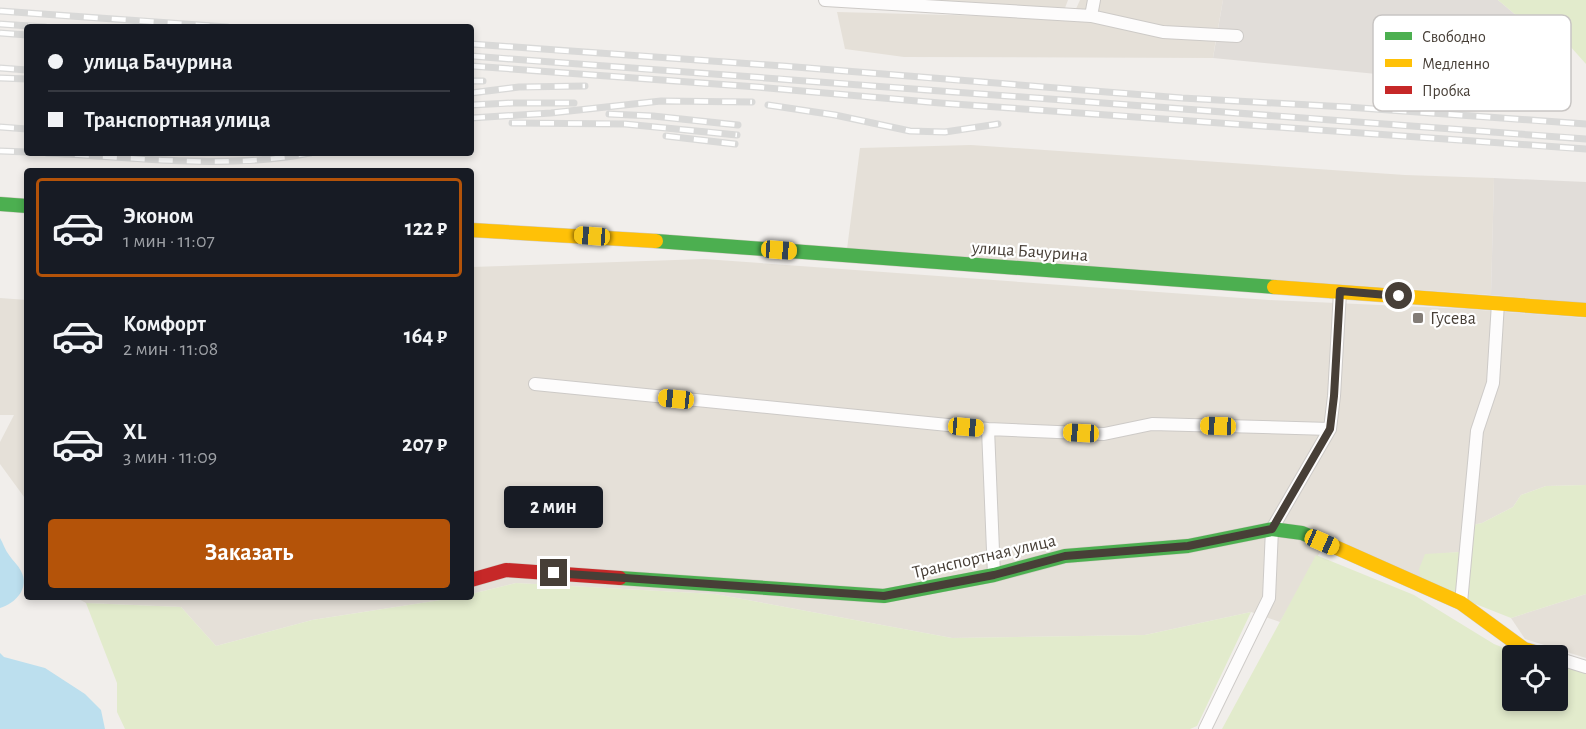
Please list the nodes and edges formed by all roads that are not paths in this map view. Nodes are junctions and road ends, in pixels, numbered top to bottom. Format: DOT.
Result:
graph roads {
  1 [pos="825,0"];
  2 [pos="1094,0"];
  3 [pos="1091,16"];
  4 [pos="1237,36"];
  5 [pos="0,204"];
  6 [pos="24,206"];
  7 [pos="474,230"];
  8 [pos="1340,291"];
  9 [pos="1498,303"];
  10 [pos="1586,310"];
  11 [pos="535,384"];
  12 [pos="988,429"];
  13 [pos="1330,429"];
  14 [pos="1272,529"];
  15 [pos="994,575"];
  16 [pos="474,579"];
  17 [pos="1461,603"];
  18 [pos="1519,645"];
  19 [pos="1568,661"];
  20 [pos="1586,667"];
  21 [pos="1205,729"];
  1 -- 3 [label="street"];
  2 -- 3 [label="street"];
  3 -- 4 [label="street"];
  5 -- 6 [label="street"];
  7 -- 8 [label="street, улица Бачурина"];
  8 -- 9 [label="street, улица Бачурина"];
  8 -- 13 [label="street"];
  9 -- 10 [label="street, улица Бачурина"];
  9 -- 17 [label="street"];
  11 -- 12 [label="street"];
  12 -- 13 [label="street"];
  12 -- 15 [label="street"];
  13 -- 14 [label="street"];
  14 -- 15 [label="street, Транспортная улица"];
  14 -- 17 [label="street, Транспортная улица"];
  14 -- 21 [label="street"];
  15 -- 16 [label="street, Транспортная улица"];
  17 -- 18 [label="street, Транспортная улица"];
  19 -- 20 [label="street"];
}
